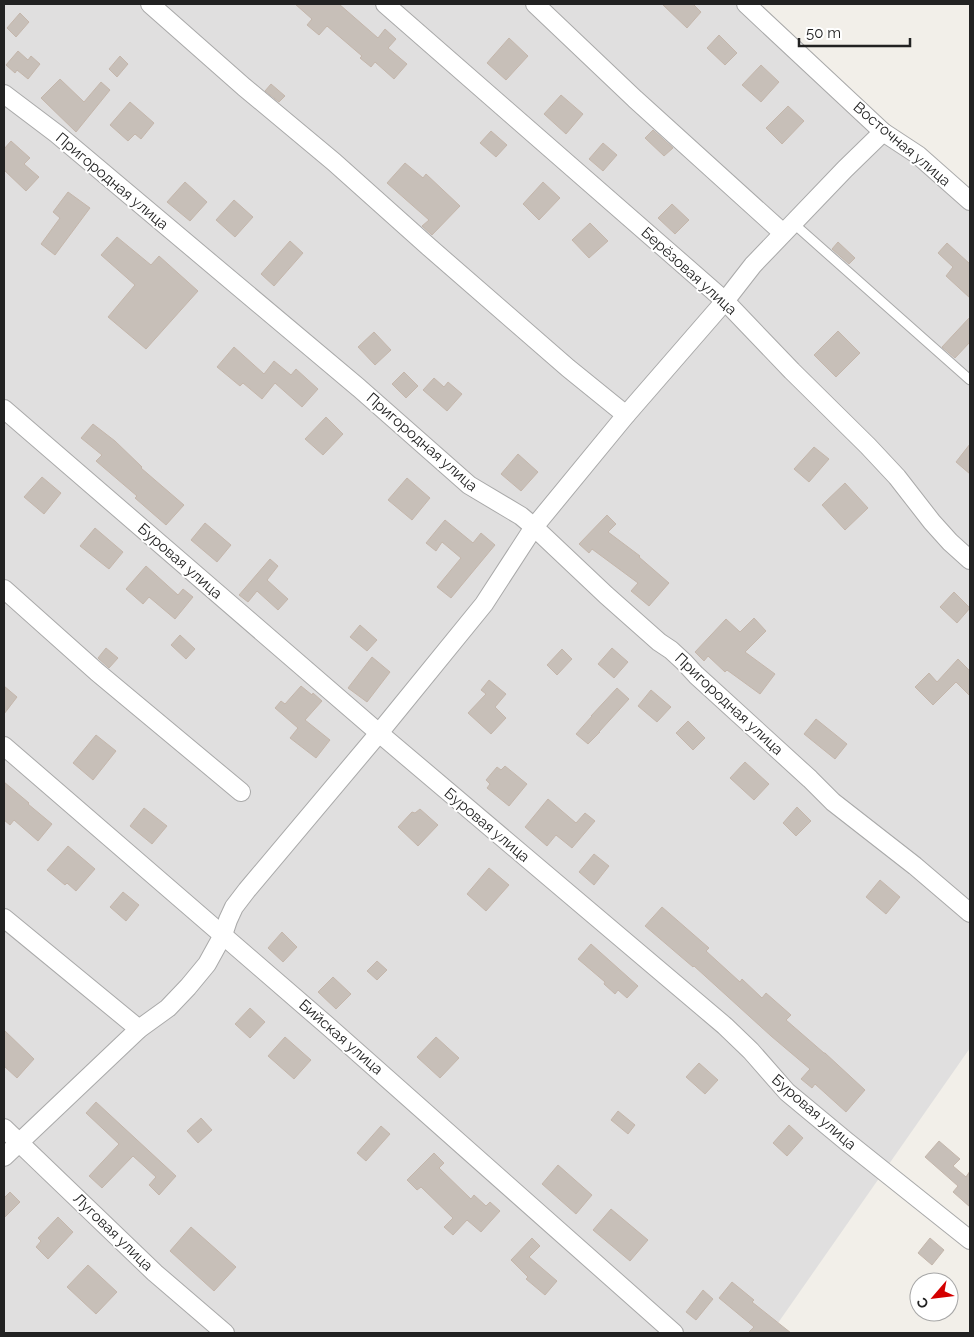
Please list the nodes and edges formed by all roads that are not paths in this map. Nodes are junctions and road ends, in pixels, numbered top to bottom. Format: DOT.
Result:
graph roads {
  1 [pos="150,4"];
  2 [pos="385,4"];
  3 [pos="535,4"];
  4 [pos="746,4"];
  5 [pos="4,94"];
  6 [pos="883,132"];
  7 [pos="970,201"];
  8 [pos="788,228"];
  9 [pos="725,301"];
  10 [pos="970,380"];
  11 [pos="4,409"];
  12 [pos="626,415"];
  13 [pos="534,527"];
  14 [pos="970,560"];
  15 [pos="4,590"];
  16 [pos="379,733"];
  17 [pos="4,746"];
  18 [pos="241,792"];
  19 [pos="970,913"];
  20 [pos="4,918"];
  21 [pos="223,936"];
  22 [pos="139,1029"];
  23 [pos="4,1128"];
  24 [pos="20,1142"];
  25 [pos="4,1157"];
  26 [pos="970,1240"];
  27 [pos="225,1333"];
  28 [pos="674,1333"];
  1 -- 12 [label="street"];
  2 -- 9 [label="street, Берёзовая улица"];
  3 -- 8 [label="street"];
  4 -- 6 [label="street, Восточная улица"];
  5 -- 13 [label="street, Пригородная улица"];
  6 -- 7 [label="street, Восточная улица"];
  6 -- 8 [label="street"];
  8 -- 9 [label="street"];
  8 -- 10 [label="lane"];
  9 -- 12 [label="street"];
  9 -- 14 [label="street, Берёзовая улица"];
  11 -- 16 [label="street, Буровая улица"];
  12 -- 13 [label="street"];
  13 -- 16 [label="street"];
  13 -- 19 [label="street, Пригородная улица"];
  15 -- 18 [label="street"];
  16 -- 21 [label="street"];
  16 -- 26 [label="street, Буровая улица"];
  17 -- 21 [label="street, Бийская улица"];
  20 -- 22 [label="street"];
  21 -- 22 [label="street"];
  21 -- 28 [label="street, Бийская улица"];
  22 -- 24 [label="street"];
  23 -- 24 [label="street, Луговая улица"];
  24 -- 25 [label="street"];
  24 -- 27 [label="street, Луговая улица"];
}
